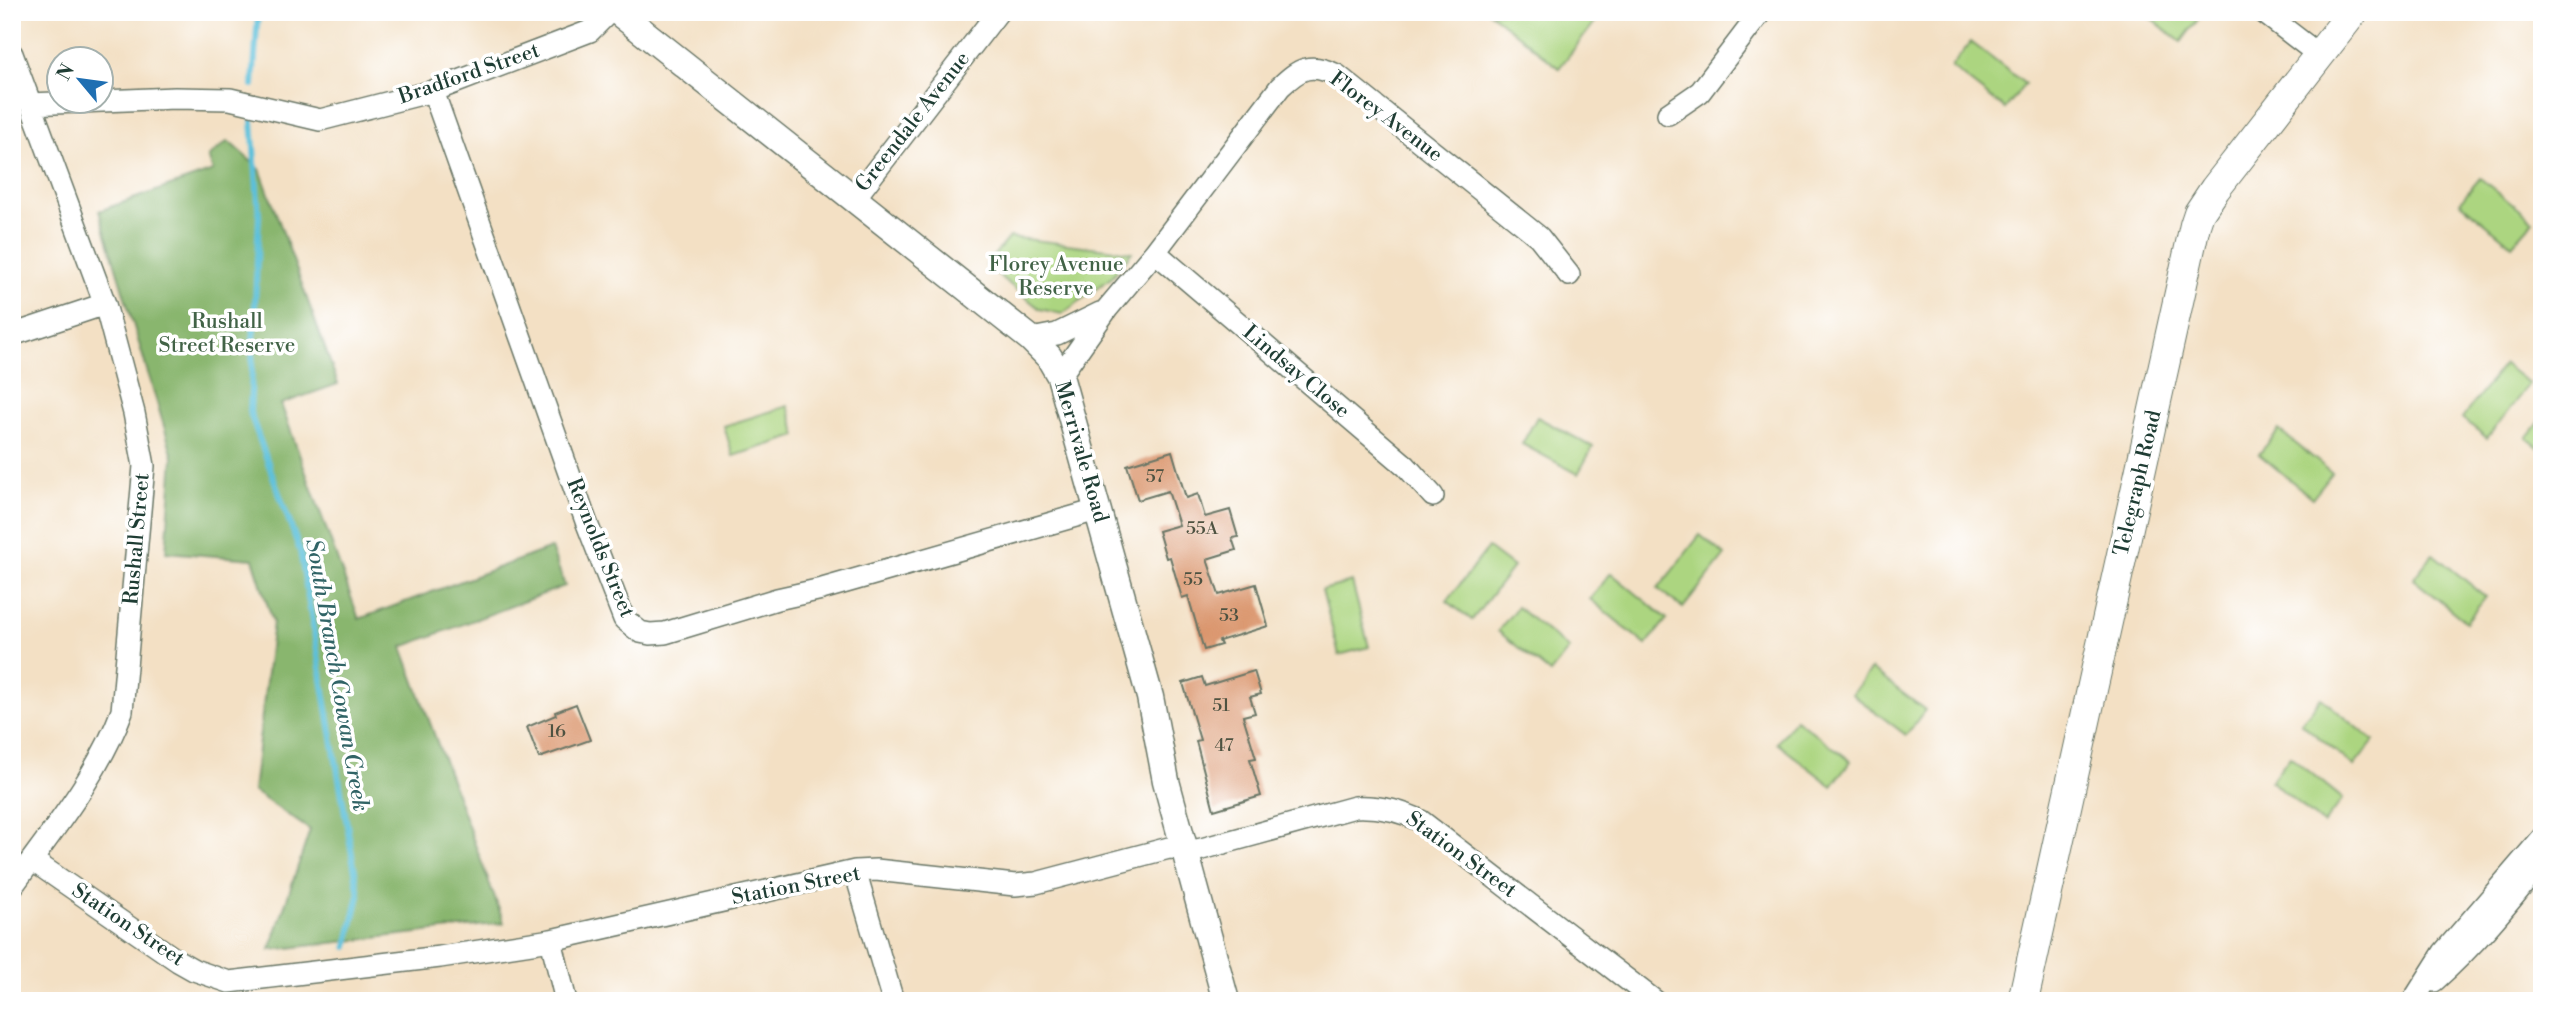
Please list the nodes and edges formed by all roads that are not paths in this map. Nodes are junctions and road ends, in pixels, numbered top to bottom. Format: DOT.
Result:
graph roads {
  1 [pos="609,12"];
  2 [pos="618,12"];
  3 [pos="998,12"];
  4 [pos="1761,12"];
  5 [pos="2263,12"];
  6 [pos="2353,12"];
  7 [pos="12,54"];
  8 [pos="2319,55"];
  9 [pos="433,91"];
  10 [pos="30,104"];
  11 [pos="1668,114"];
  12 [pos="854,199"];
  13 [pos="1155,252"];
  14 [pos="1569,275"];
  15 [pos="105,304"];
  16 [pos="1107,309"];
  17 [pos="12,335"];
  18 [pos="1031,339"];
  19 [pos="1060,376"];
  20 [pos="1433,496"];
  21 [pos="1097,510"];
  22 [pos="2542,838"];
  23 [pos="1183,848"];
  24 [pos="32,860"];
  25 [pos="2542,861"];
  26 [pos="855,871"];
  27 [pos="12,887"];
  28 [pos="551,940"];
  29 [pos="227,991"];
  30 [pos="2416,997"];
  31 [pos="566,1001"];
  32 [pos="893,1001"];
  33 [pos="1226,1001"];
  34 [pos="1655,1001"];
  35 [pos="2023,1001"];
  1 -- 9 [label="street, Bradford Street"];
  2 -- 12 [label="street, Merrivale Road"];
  3 -- 12 [label="street, Greendale Avenue"];
  4 -- 11 [label="street"];
  5 -- 8 [label="street"];
  6 -- 8 [label="main road, Telegraph Road"];
  7 -- 10 [label="street, Rushall Street"];
  8 -- 35 [label="main road, Telegraph Road"];
  9 -- 10 [label="street, Bradford Street"];
  9 -- 21 [label="street, Reynolds Street"];
  10 -- 15 [label="street, Rushall Street"];
  12 -- 18 [label="street, Merrivale Road"];
  13 -- 14 [label="street, Florey Avenue"];
  13 -- 16 [label="street, Florey Avenue"];
  13 -- 20 [label="street, Lindsay Close"];
  15 -- 17 [label="street"];
  15 -- 24 [label="street, Rushall Street"];
  16 -- 18 [label="street, Florey Avenue"];
  16 -- 19 [label="street, Florey Avenue"];
  18 -- 19 [label="street, Merrivale Road"];
  19 -- 21 [label="street, Merrivale Road"];
  21 -- 23 [label="street, Merrivale Road"];
  22 -- 30 [label="street"];
  23 -- 26 [label="street, Station Street"];
  23 -- 33 [label="street, Merrivale Road"];
  23 -- 34 [label="street, Station Street"];
  24 -- 27 [label="street, Rushall Street"];
  24 -- 29 [label="street, Station Street"];
  25 -- 30 [label="street"];
  26 -- 28 [label="street, Station Street"];
  26 -- 32 [label="street"];
  28 -- 29 [label="street, Station Street"];
  28 -- 31 [label="street"];
}
